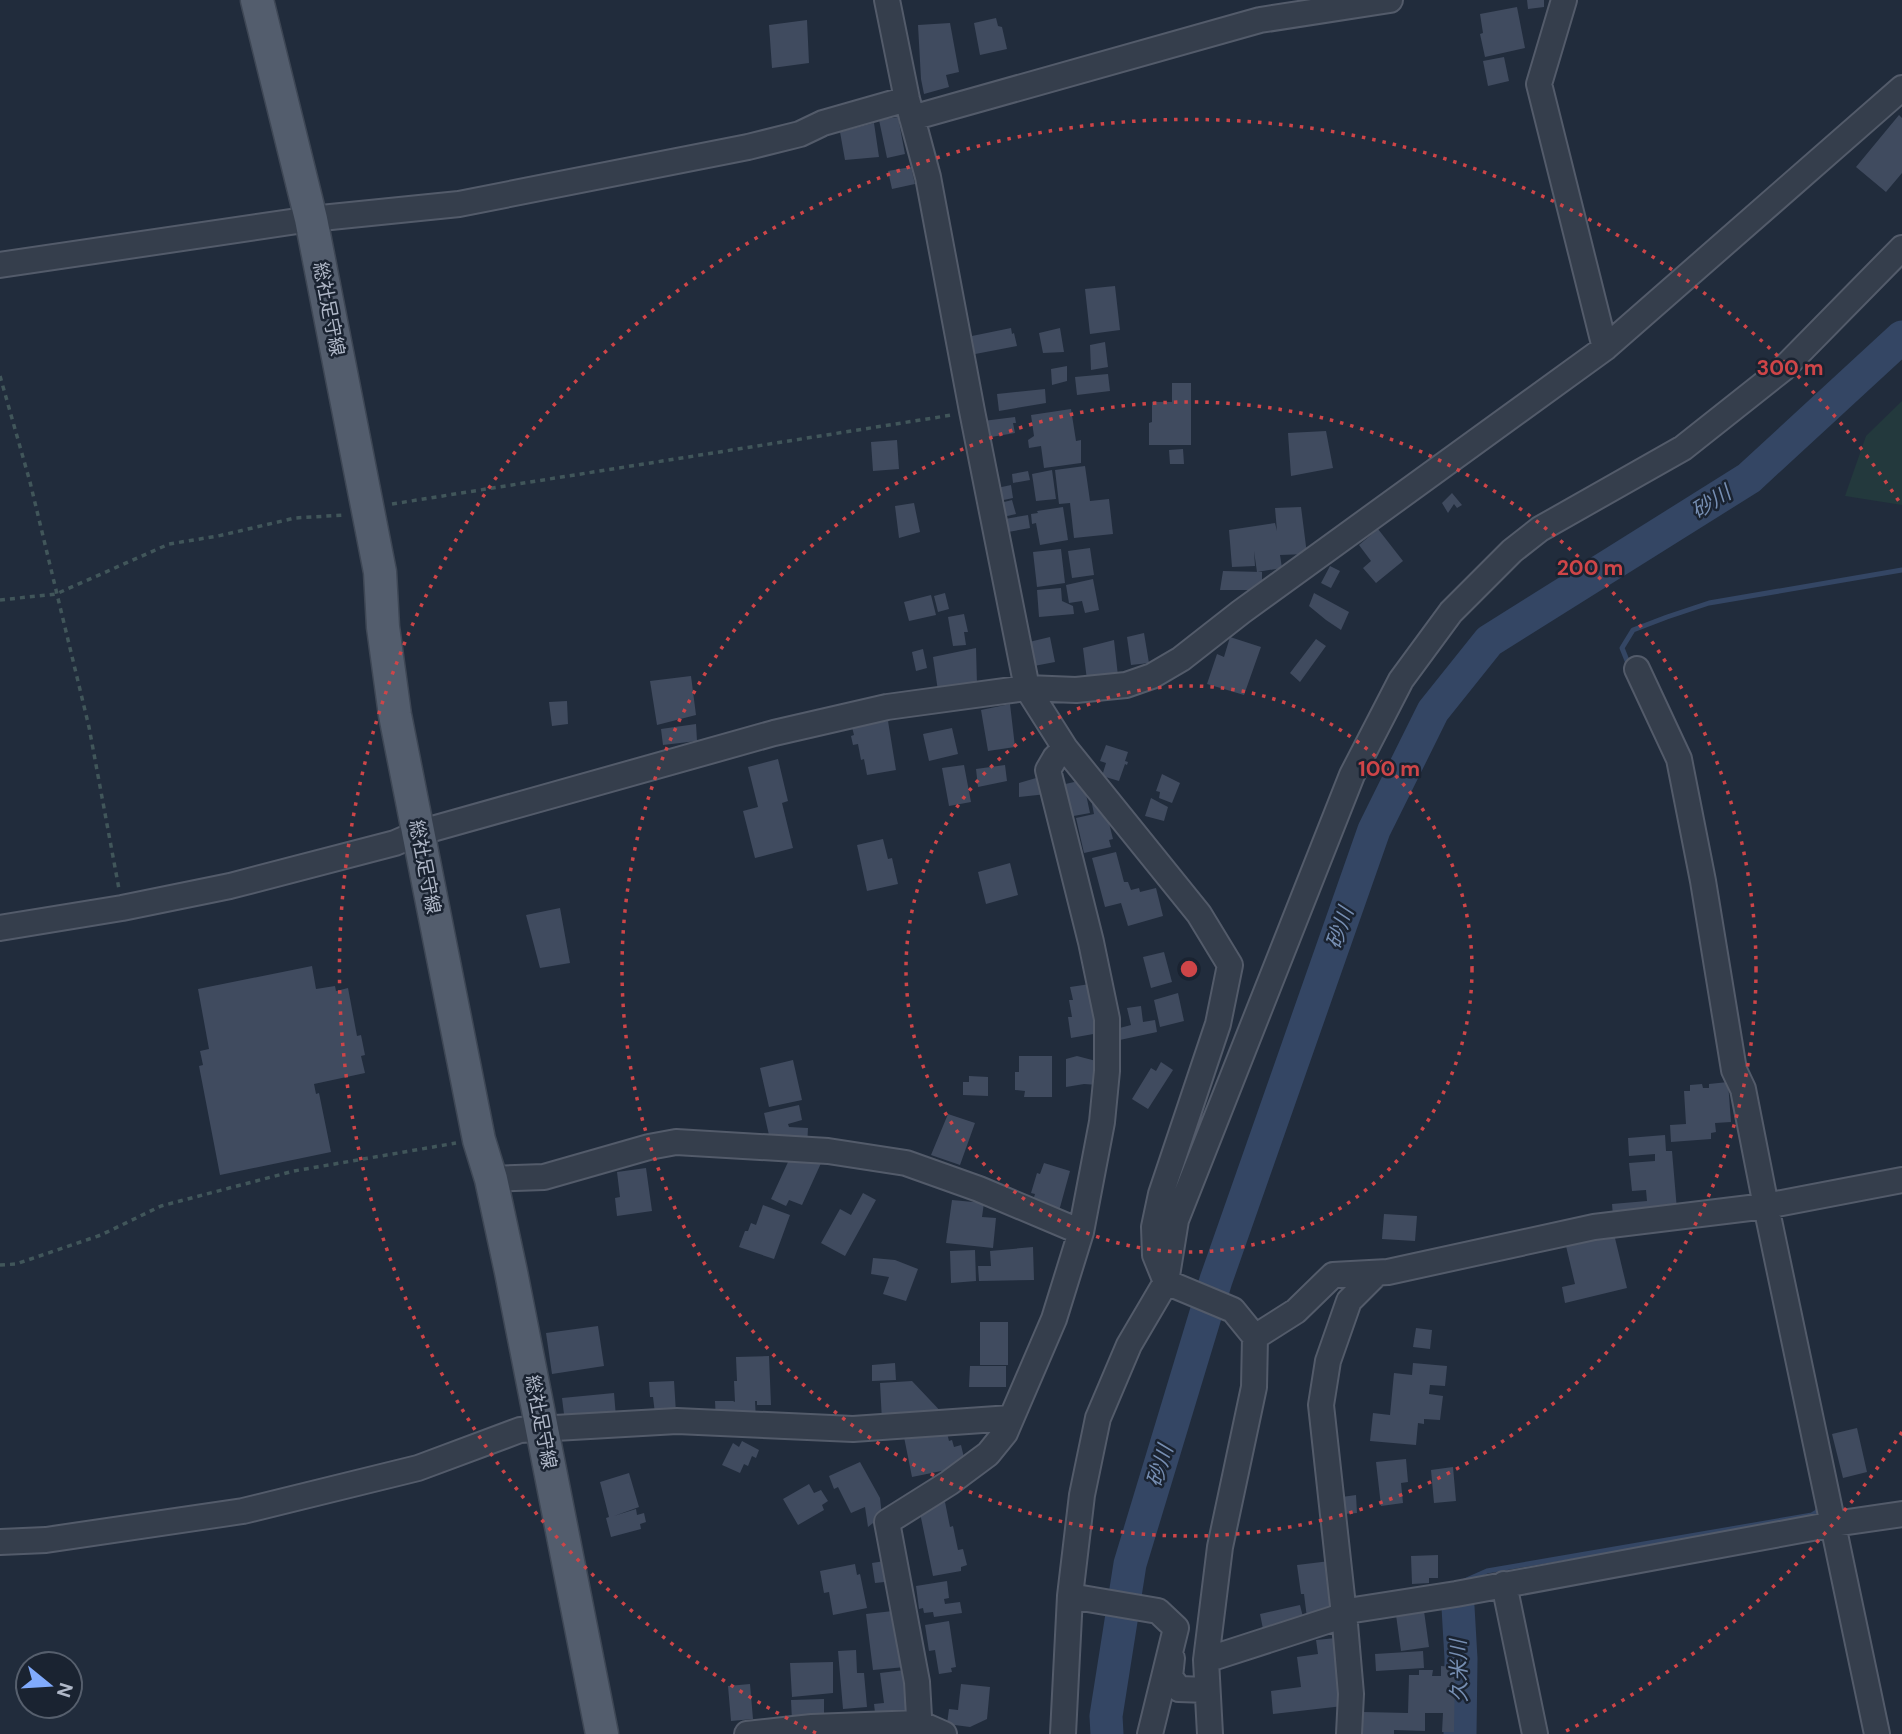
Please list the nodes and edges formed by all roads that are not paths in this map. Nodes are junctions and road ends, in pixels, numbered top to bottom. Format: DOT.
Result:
graph roads {
  1 [pos="257,0"];
  2 [pos="887,0"];
  3 [pos="1390,0"];
  4 [pos="1564,0"];
  5 [pos="1902,88"];
  6 [pos="909,108"];
  7 [pos="311,219"];
  8 [pos="1902,248"];
  9 [pos="0,265"];
  10 [pos="1605,348"];
  11 [pos="1637,669"];
  12 [pos="1027,688"];
  13 [pos="1065,748"];
  14 [pos="418,833"];
  15 [pos="0,928"];
  16 [pos="491,1180"];
  17 [pos="1902,1181"];
  18 [pos="1761,1207"];
  19 [pos="1081,1232"];
  20 [pos="1377,1273"];
  21 [pos="1173,1285"];
  22 [pos="1255,1337"];
  23 [pos="1012,1418"];
  24 [pos="543,1429"];
  25 [pos="1902,1514"];
  26 [pos="1834,1524"];
  27 [pos="0,1542"];
  28 [pos="1504,1584"];
  29 [pos="1070,1596"];
  30 [pos="1344,1614"];
  31 [pos="1176,1628"];
  32 [pos="1206,1660"];
  33 [pos="1207,1690"];
  34 [pos="919,1729"];
  35 [pos="812,1731"];
  36 [pos="601,1734"];
  37 [pos="747,1734"];
  38 [pos="944,1734"];
  39 [pos="1063,1734"];
  40 [pos="1150,1734"];
  41 [pos="1210,1734"];
  42 [pos="1349,1734"];
  43 [pos="1535,1734"];
  44 [pos="1877,1734"];
  1 -- 7 [label="main road, 総社足守線"];
  2 -- 6 [label="street"];
  3 -- 6 [label="street"];
  4 -- 10 [label="street"];
  5 -- 10 [label="street"];
  6 -- 7 [label="street"];
  6 -- 12 [label="street"];
  7 -- 9 [label="street"];
  7 -- 14 [label="main road, 総社足守線"];
  8 -- 21 [label="street"];
  10 -- 12 [label="street"];
  11 -- 18 [label="street"];
  12 -- 13 [label="street"];
  12 -- 14 [label="street"];
  13 -- 19 [label="street"];
  13 -- 21 [label="street"];
  14 -- 15 [label="street"];
  14 -- 16 [label="main road, 総社足守線"];
  16 -- 19 [label="street"];
  16 -- 24 [label="main road, 総社足守線"];
  17 -- 18 [label="street"];
  18 -- 20 [label="street"];
  18 -- 26 [label="street"];
  19 -- 23 [label="street"];
  20 -- 22 [label="street"];
  20 -- 30 [label="street"];
  21 -- 22 [label="street"];
  21 -- 29 [label="street"];
  22 -- 32 [label="street"];
  23 -- 24 [label="street"];
  23 -- 34 [label="street"];
  24 -- 27 [label="street"];
  24 -- 36 [label="main road, 総社足守線"];
  25 -- 26 [label="street"];
  26 -- 28 [label="street"];
  26 -- 44 [label="street"];
  28 -- 30 [label="street"];
  28 -- 43 [label="street"];
  29 -- 31 [label="street"];
  29 -- 39 [label="street"];
  30 -- 32 [label="street"];
  30 -- 42 [label="street"];
  31 -- 33 [label="street"];
  31 -- 40 [label="street"];
  32 -- 33 [label="street"];
  33 -- 41 [label="street"];
  34 -- 35 [label="street"];
  34 -- 38 [label="street"];
  35 -- 37 [label="street"];
}
